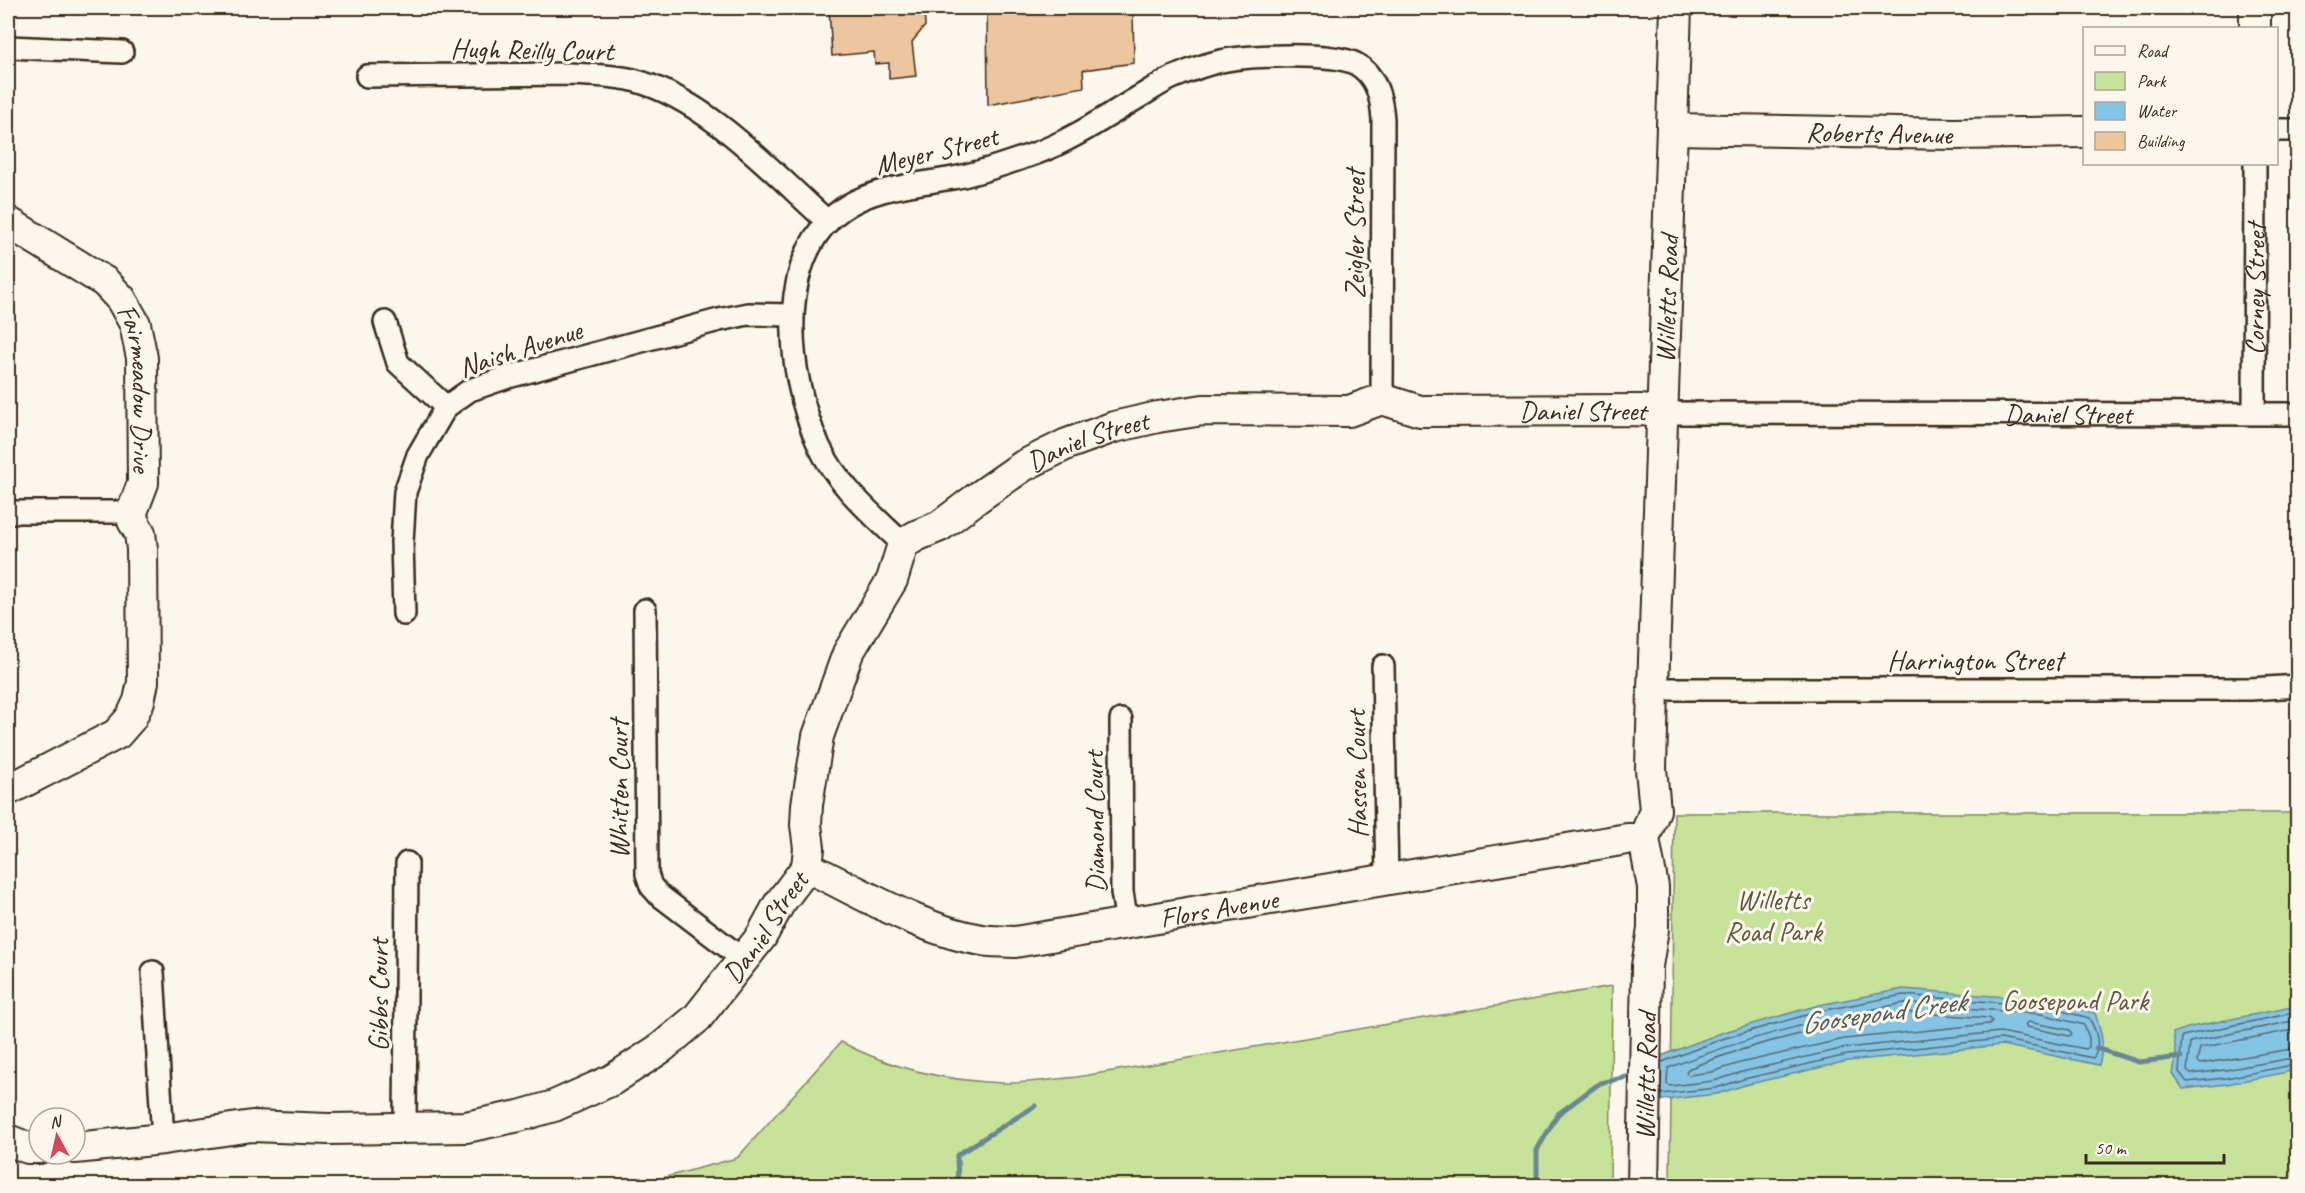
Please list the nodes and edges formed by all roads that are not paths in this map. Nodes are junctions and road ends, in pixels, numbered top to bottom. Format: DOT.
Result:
graph roads {
  1 [pos="1676,8"];
  2 [pos="2255,8"];
  3 [pos="2255,27"];
  4 [pos="8,47"];
  5 [pos="122,52"];
  6 [pos="1368,74"];
  7 [pos="367,76"];
  8 [pos="1672,129"];
  9 [pos="2278,130"];
  10 [pos="2298,130"];
  11 [pos="2083,132"];
  12 [pos="2254,165"];
  13 [pos="8,222"];
  14 [pos="828,222"];
  15 [pos="792,315"];
  16 [pos="385,322"];
  17 [pos="1382,399"];
  18 [pos="446,407"];
  19 [pos="1662,413"];
  20 [pos="2254,413"];
  21 [pos="2298,414"];
  22 [pos="8,512"];
  23 [pos="132,512"];
  24 [pos="903,544"];
  25 [pos="645,610"];
  26 [pos="404,614"];
  27 [pos="1383,666"];
  28 [pos="2298,686"];
  29 [pos="1653,689"];
  30 [pos="1121,720"];
  31 [pos="8,790"];
  32 [pos="1636,839"];
  33 [pos="407,863"];
  34 [pos="807,867"];
  35 [pos="1387,880"];
  36 [pos="1127,923"];
  37 [pos="743,959"];
  38 [pos="153,972"];
  39 [pos="405,1127"];
  40 [pos="163,1139"];
  41 [pos="8,1140"];
  42 [pos="87,1147"];
  43 [pos="27,1148"];
  44 [pos="1643,1185"];
  1 -- 8 [label="street, Willetts Road"];
  2 -- 3 [label="street"];
  4 -- 5 [label="street"];
  6 -- 14 [label="street, Meyer Street"];
  6 -- 17 [label="street, Zeigler Street"];
  7 -- 14 [label="street, Hugh Reilly Court"];
  8 -- 11 [label="street, Roberts Avenue"];
  8 -- 19 [label="street, Willetts Road"];
  9 -- 10 [label="street"];
  12 -- 20 [label="street, Corney Street"];
  13 -- 23 [label="street, Fairmeadow Drive"];
  14 -- 15 [label="street, Meyer Street"];
  15 -- 18 [label="street, Naish Avenue"];
  15 -- 24 [label="street, Meyer Street"];
  16 -- 18 [label="street"];
  17 -- 19 [label="street, Daniel Street"];
  17 -- 24 [label="street, Daniel Street"];
  18 -- 26 [label="street, Naish Avenue"];
  19 -- 20 [label="street, Daniel Street"];
  19 -- 29 [label="street, Willetts Road"];
  20 -- 21 [label="street, Daniel Street"];
  22 -- 23 [label="street"];
  23 -- 31 [label="street, Fairmeadow Drive"];
  24 -- 34 [label="street, Daniel Street"];
  25 -- 37 [label="street, Whitten Court"];
  27 -- 35 [label="street, Hassen Court"];
  28 -- 29 [label="street, Harrington Street"];
  29 -- 32 [label="street, Willetts Road"];
  30 -- 36 [label="street, Diamond Court"];
  32 -- 35 [label="street, Flors Avenue"];
  32 -- 44 [label="street, Willetts Road"];
  33 -- 39 [label="street, Gibbs Court"];
  34 -- 36 [label="street, Flors Avenue"];
  34 -- 37 [label="street, Daniel Street"];
  35 -- 36 [label="street, Flors Avenue"];
  37 -- 39 [label="street, Daniel Street"];
  38 -- 40 [label="street"];
  39 -- 40 [label="street, Daniel Street"];
  40 -- 42 [label="street"];
  41 -- 43 [label="street"];
}
